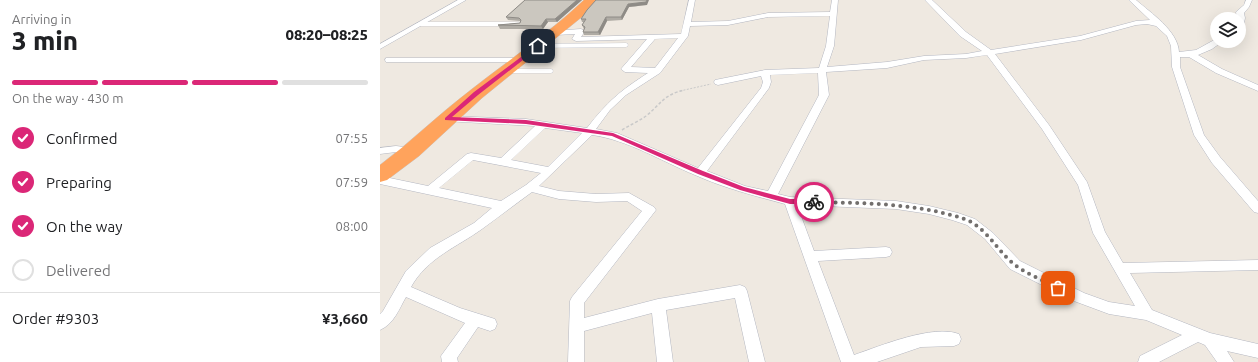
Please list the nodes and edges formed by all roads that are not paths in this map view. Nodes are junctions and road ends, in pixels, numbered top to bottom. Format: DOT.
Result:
graph roads {
  1 [pos="463,0"];
  2 [pos="591,0"];
  3 [pos="692,0"];
  4 [pos="835,0"];
  5 [pos="928,0"];
  6 [pos="1132,0"];
  7 [pos="1249,0"];
  8 [pos="1240,12"];
  9 [pos="834,14"];
  10 [pos="421,24"];
  11 [pos="519,24"];
  12 [pos="686,24"];
  13 [pos="1157,24"];
  14 [pos="555,33"];
  15 [pos="684,36"];
  16 [pos="653,37"];
  17 [pos="626,45"];
  18 [pos="538,46"];
  19 [pos="1210,46"];
  20 [pos="380,47"];
  21 [pos="988,52"];
  22 [pos="1176,54"];
  23 [pos="1192,55"];
  24 [pos="389,60"];
  25 [pos="520,60"];
  26 [pos="822,70"];
  27 [pos="505,71"];
  28 [pos="551,71"];
  29 [pos="657,71"];
  30 [pos="764,73"];
  31 [pos="718,82"];
  32 [pos="1258,88"];
  33 [pos="447,119"];
  34 [pos="542,124"];
  35 [pos="589,132"];
  36 [pos="380,151"];
  37 [pos="412,151"];
  38 [pos="503,162"];
  39 [pos="550,172"];
  40 [pos="700,173"];
  41 [pos="380,175"];
  42 [pos="380,180"];
  43 [pos="530,188"];
  44 [pos="429,191"];
  45 [pos="771,197"];
  46 [pos="790,201"];
  47 [pos="503,206"];
  48 [pos="1258,209"];
  49 [pos="886,252"];
  50 [pos="810,256"];
  51 [pos="1258,265"];
  52 [pos="1120,268"];
  53 [pos="403,289"];
  54 [pos="658,304"];
  55 [pos="1147,314"];
  56 [pos="475,320"];
  57 [pos="380,323"];
  58 [pos="490,324"];
  59 [pos="577,326"];
  60 [pos="1204,337"];
  61 [pos="954,339"];
  62 [pos="1258,351"];
  63 [pos="1145,360"];
  64 [pos="450,362"];
  65 [pos="576,362"];
  66 [pos="665,362"];
  67 [pos="757,362"];
  68 [pos="850,362"];
  69 [pos="855,362"];
  70 [pos="1226,362"];
  1 -- 10 [label="street"];
  2 -- 14 [label="highway"];
  3 -- 12 [label="street"];
  4 -- 9 [label="street"];
  5 -- 21 [label="street"];
  6 -- 13 [label="street"];
  7 -- 8 [label="street"];
  9 -- 12 [label="street"];
  9 -- 26 [label="street"];
  10 -- 11 [label="lane"];
  10 -- 20 [label="street"];
  12 -- 15 [label="street"];
  13 -- 21 [label="street"];
  13 -- 22 [label="street"];
  14 -- 16 [label="street"];
  14 -- 18 [label="highway"];
  15 -- 16 [label="street"];
  15 -- 29 [label="street"];
  16 -- 29 [label="street"];
  17 -- 18 [label="lane"];
  18 -- 25 [label="highway"];
  19 -- 23 [label="street"];
  21 -- 26 [label="street"];
  21 -- 52 [label="street"];
  22 -- 23 [label="street"];
  22 -- 48 [label="street"];
  23 -- 32 [label="street"];
  24 -- 25 [label="street"];
  25 -- 27 [label="highway"];
  26 -- 30 [label="street"];
  26 -- 45 [label="street"];
  27 -- 28 [label="lane"];
  27 -- 33 [label="highway"];
  29 -- 35 [label="street"];
  30 -- 31 [label="street"];
  30 -- 40 [label="street"];
  33 -- 34 [label="street"];
  33 -- 37 [label="highway"];
  34 -- 35 [label="street"];
  34 -- 38 [label="street"];
  35 -- 39 [label="street"];
  35 -- 40 [label="street"];
  36 -- 37 [label="street"];
  37 -- 41 [label="highway"];
  38 -- 39 [label="street"];
  38 -- 44 [label="street"];
  39 -- 43 [label="street"];
  40 -- 45 [label="street"];
  42 -- 44 [label="street"];
  43 -- 47 [label="street"];
  43 -- 59 [label="street"];
  44 -- 47 [label="street"];
  45 -- 46 [label="street"];
  46 -- 50 [label="street"];
  46 -- 55 [label="street"];
  47 -- 53 [label="street"];
  49 -- 50 [label="street"];
  50 -- 68 [label="street"];
  51 -- 52 [label="street"];
  52 -- 55 [label="street"];
  53 -- 56 [label="street"];
  53 -- 57 [label="street"];
  54 -- 59 [label="street"];
  54 -- 66 [label="street"];
  54 -- 67 [label="street"];
  55 -- 60 [label="street"];
  56 -- 58 [label="street"];
  56 -- 64 [label="street"];
  59 -- 65 [label="street"];
  60 -- 62 [label="street"];
  60 -- 63 [label="street"];
  60 -- 70 [label="street"];
  61 -- 69 [label="street"];
}
